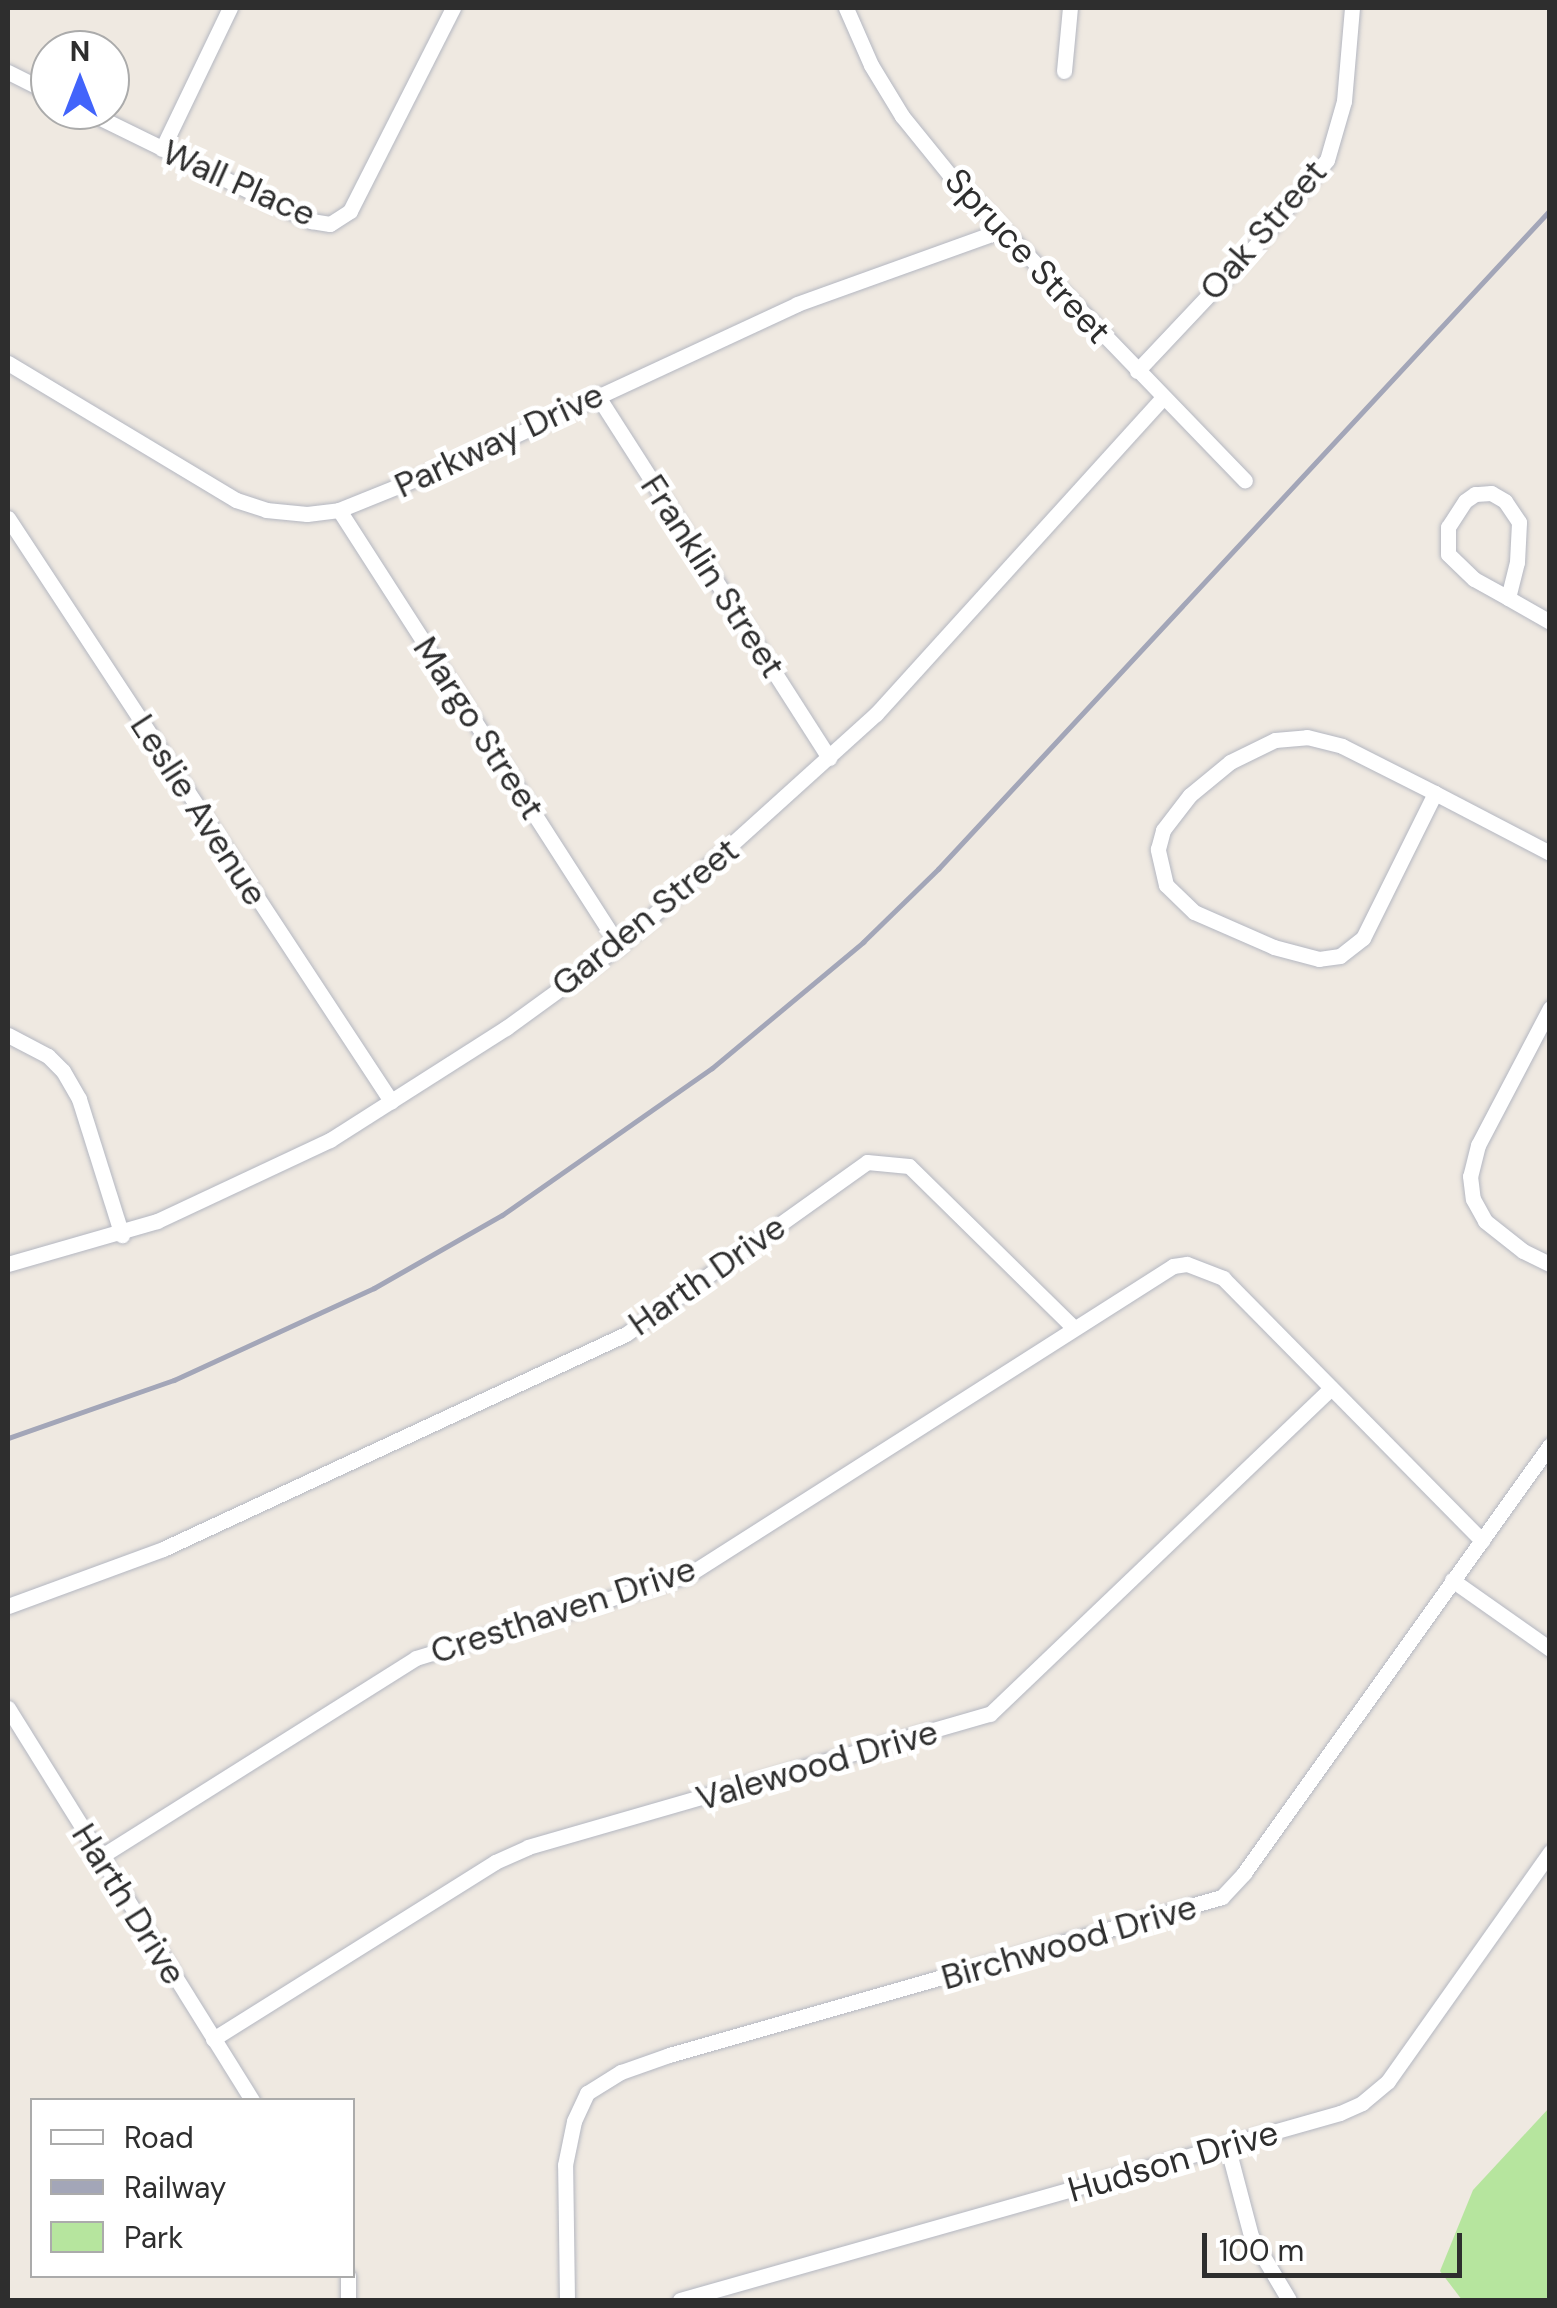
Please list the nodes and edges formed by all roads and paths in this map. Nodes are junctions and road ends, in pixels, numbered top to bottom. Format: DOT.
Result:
graph roads {
  1 [pos="230,8"];
  2 [pos="453,8"];
  3 [pos="846,8"];
  4 [pos="1070,8"];
  5 [pos="1352,8"];
  6 [pos="1064,71"];
  7 [pos="124,130"];
  8 [pos="162,149"];
  9 [pos="1002,230"];
  10 [pos="8,363"];
  11 [pos="1137,372"];
  12 [pos="597,395"];
  13 [pos="1163,398"];
  14 [pos="1245,480"];
  15 [pos="339,510"];
  16 [pos="8,518"];
  17 [pos="1508,598"];
  18 [pos="1550,622"];
  19 [pos="829,758"];
  20 [pos="1435,793"];
  21 [pos="1550,852"];
  22 [pos="619,946"];
  23 [pos="1550,1008"];
  24 [pos="8,1034"];
  25 [pos="391,1101"];
  26 [pos="122,1235"];
  27 [pos="8,1264"];
  28 [pos="1550,1264"];
  29 [pos="1073,1327"];
  30 [pos="1330,1389"];
  31 [pos="1550,1446"];
  32 [pos="1482,1541"];
  33 [pos="1452,1580"];
  34 [pos="8,1606"];
  35 [pos="1550,1649"];
  36 [pos="8,1708"];
  37 [pos="1550,1852"];
  38 [pos="100,1857"];
  39 [pos="213,2039"];
  40 [pos="251,2098"];
  41 [pos="1226,2146"];
  42 [pos="566,2300"];
  43 [pos="680,2300"];
  44 [pos="1289,2300"];
  1 -- 8 [label="street"];
  2 -- 8 [label="street, Wall Place"];
  3 -- 9 [label="street, Spruce Street"];
  4 -- 6 [label="street"];
  5 -- 11 [label="street, Oak Street"];
  7 -- 8 [label="street, Wall Place"];
  9 -- 11 [label="street, Spruce Street"];
  9 -- 12 [label="street, Parkway Drive"];
  10 -- 15 [label="street, Parkway Drive"];
  11 -- 13 [label="street, Spruce Street"];
  12 -- 15 [label="street, Parkway Drive"];
  12 -- 19 [label="street, Franklin Street"];
  13 -- 14 [label="street, Spruce Street"];
  13 -- 19 [label="street, Garden Street"];
  15 -- 22 [label="street, Margo Street"];
  16 -- 25 [label="street, Leslie Avenue"];
  17 -- 17 [label="street"];
  17 -- 18 [label="street"];
  19 -- 22 [label="street, Garden Street"];
  20 -- 20 [label="street"];
  20 -- 21 [label="street"];
  22 -- 25 [label="street, Garden Street"];
  23 -- 28 [label="street"];
  24 -- 26 [label="street"];
  25 -- 26 [label="street, Garden Street"];
  26 -- 27 [label="street, Garden Street"];
  29 -- 30 [label="street"];
  29 -- 34 [label="street, Harth Drive"];
  29 -- 38 [label="street, Cresthaven Drive"];
  30 -- 32 [label="street"];
  30 -- 39 [label="street, Valewood Drive"];
  31 -- 32 [label="street, Birchwood Drive"];
  32 -- 33 [label="street, Birchwood Drive"];
  33 -- 35 [label="street"];
  33 -- 42 [label="street, Birchwood Drive"];
  36 -- 38 [label="street, Harth Drive"];
  37 -- 41 [label="street, Hudson Drive"];
  38 -- 39 [label="street, Harth Drive"];
  39 -- 40 [label="street, Harth Drive"];
  41 -- 43 [label="street, Hudson Drive"];
  41 -- 44 [label="street"];
}
